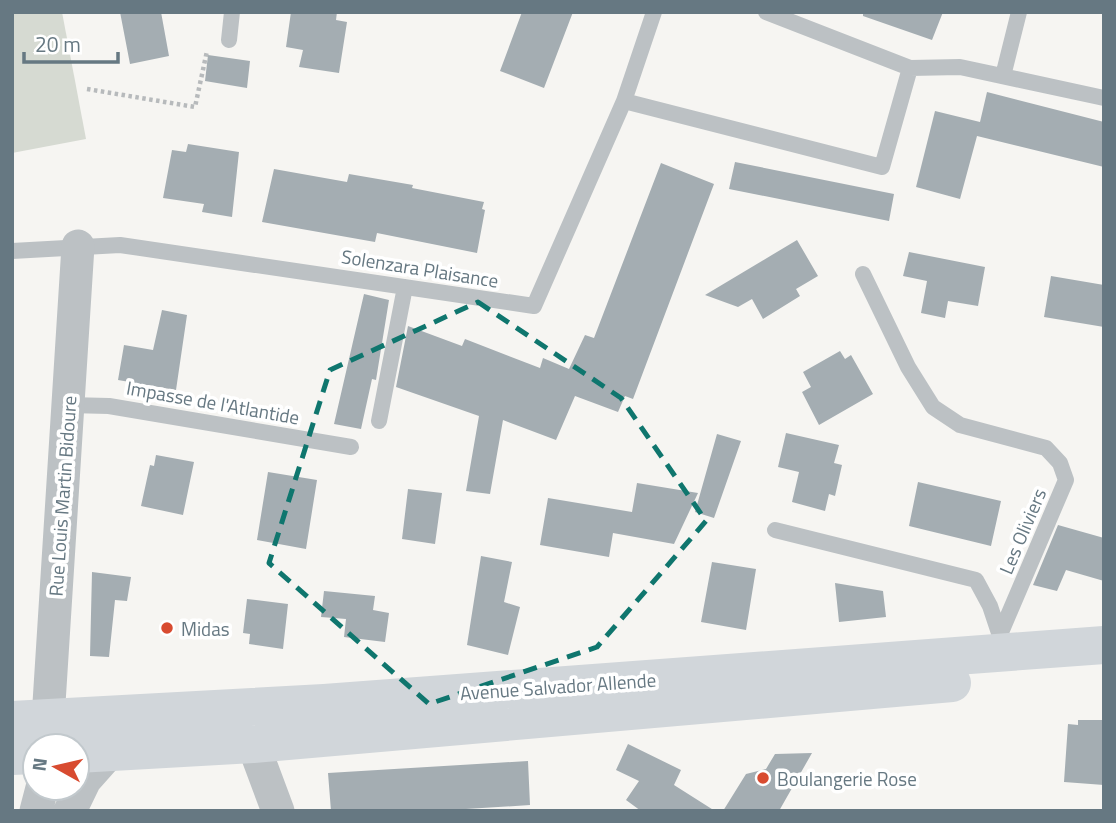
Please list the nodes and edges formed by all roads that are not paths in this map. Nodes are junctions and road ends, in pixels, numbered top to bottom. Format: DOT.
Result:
graph roads {
  1 [pos="232,12"];
  2 [pos="654,12"];
  3 [pos="766,12"];
  4 [pos="1019,12"];
  5 [pos="229,40"];
  6 [pos="910,68"];
  7 [pos="1003,76"];
  8 [pos="1104,98"];
  9 [pos="624,100"];
  10 [pos="78,246"];
  11 [pos="12,251"];
  12 [pos="863,274"];
  13 [pos="405,287"];
  14 [pos="68,405"];
  15 [pos="379,422"];
  16 [pos="351,447"];
  17 [pos="775,530"];
  18 [pos="996,644"];
  19 [pos="1104,645"];
  20 [pos="1104,670"];
  21 [pos="36,729"];
  22 [pos="253,744"];
  23 [pos="93,753"];
  24 [pos="70,811"];
  25 [pos="278,811"];
  1 -- 5 [label="lane"];
  2 -- 9 [label="lane, Solenzara Plaisance"];
  3 -- 6 [label="lane"];
  4 -- 7 [label="lane"];
  6 -- 7 [label="lane"];
  6 -- 9 [label="lane"];
  7 -- 8 [label="lane"];
  9 -- 13 [label="lane, Solenzara Plaisance"];
  10 -- 11 [label="lane, Solenzara Plaisance"];
  10 -- 13 [label="lane, Solenzara Plaisance"];
  10 -- 14 [label="street, Rue Louis Martin Bidoure"];
  12 -- 18 [label="lane, Les Oliviers"];
  13 -- 15 [label="lane"];
  14 -- 16 [label="lane, Impasse de l'Atlantide"];
  14 -- 21 [label="street, Rue Louis Martin Bidoure"];
  17 -- 18 [label="lane"];
  18 -- 19 [label="main road, Avenue Salvador Allende"];
  18 -- 21 [label="main road, Avenue Salvador Allende"];
  20 -- 22 [label="main road, Avenue Salvador Allende"];
  22 -- 23 [label="main road, Avenue Salvador Allende"];
  22 -- 25 [label="street"];
  23 -- 24 [label="street"];
}
